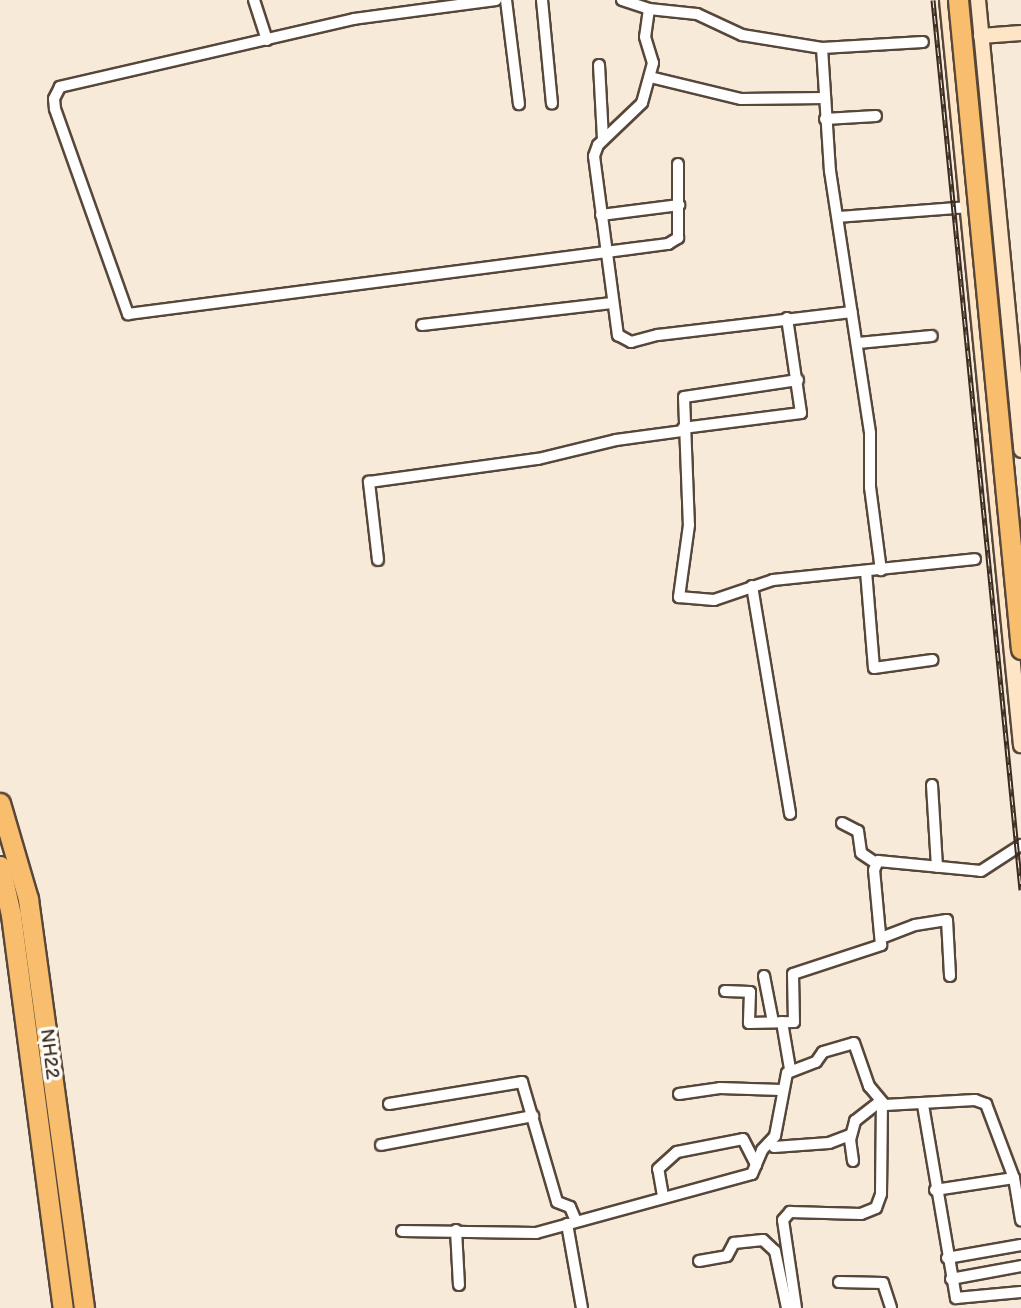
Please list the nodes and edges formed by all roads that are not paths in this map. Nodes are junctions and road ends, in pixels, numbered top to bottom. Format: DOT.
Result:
graph roads {
  1 [pos="254,0"];
  2 [pos="496,0"];
  3 [pos="506,0"];
  4 [pos="542,0"];
  5 [pos="622,0"];
  6 [pos="947,0"];
  7 [pos="958,0"];
  8 [pos="968,0"];
  9 [pos="978,0"];
  10 [pos="679,6"];
  11 [pos="649,9"];
  12 [pos="1021,33"];
  13 [pos="981,36"];
  14 [pos="267,40"];
  15 [pos="923,42"];
  16 [pos="822,48"];
  17 [pos="599,65"];
  18 [pos="650,77"];
  19 [pos="824,97"];
  20 [pos="987,99"];
  21 [pos="956,101"];
  22 [pos="519,104"];
  23 [pos="552,104"];
  24 [pos="876,116"];
  25 [pos="825,119"];
  26 [pos="603,139"];
  27 [pos="678,164"];
  28 [pos="679,205"];
  29 [pos="968,207"];
  30 [pos="601,215"];
  31 [pos="838,217"];
  32 [pos="605,251"];
  33 [pos="612,303"];
  34 [pos="852,312"];
  35 [pos="786,318"];
  36 [pos="422,325"];
  37 [pos="932,335"];
  38 [pos="858,343"];
  39 [pos="798,380"];
  40 [pos="683,430"];
  41 [pos="1021,450"];
  42 [pos="1021,535"];
  43 [pos="975,559"];
  44 [pos="378,560"];
  45 [pos="881,570"];
  46 [pos="866,571"];
  47 [pos="751,586"];
  48 [pos="1021,594"];
  49 [pos="1006,595"];
  50 [pos="1021,649"];
  51 [pos="932,660"];
  52 [pos="1021,745"];
  53 [pos="932,785"];
  54 [pos="0,803"];
  55 [pos="790,814"];
  56 [pos="842,823"];
  57 [pos="1021,845"];
  58 [pos="876,863"];
  59 [pos="0,866"];
  60 [pos="937,867"];
  61 [pos="881,938"];
  62 [pos="764,976"];
  63 [pos="950,976"];
  64 [pos="725,991"];
  65 [pos="778,1022"];
  66 [pos="790,1069"];
  67 [pos="781,1090"];
  68 [pos="679,1094"];
  69 [pos="880,1103"];
  70 [pos="389,1104"];
  71 [pos="923,1105"];
  72 [pos="533,1116"];
  73 [pos="850,1135"];
  74 [pos="381,1145"];
  75 [pos="774,1147"];
  76 [pos="853,1161"];
  77 [pos="757,1168"];
  78 [pos="1014,1178"];
  79 [pos="935,1190"];
  80 [pos="663,1196"];
  81 [pos="1021,1220"];
  82 [pos="571,1223"];
  83 [pos="456,1230"];
  84 [pos="402,1231"];
  85 [pos="1021,1245"];
  86 [pos="947,1258"];
  87 [pos="699,1261"];
  88 [pos="1021,1266"];
  89 [pos="951,1279"];
  90 [pos="839,1282"];
  91 [pos="459,1284"];
  92 [pos="1021,1292"];
  93 [pos="63,1308"];
  94 [pos="85,1308"];
  95 [pos="582,1308"];
  96 [pos="787,1308"];
  97 [pos="796,1308"];
  98 [pos="891,1308"];
  1 -- 14 [label="street"];
  2 -- 14 [label="street"];
  3 -- 22 [label="street"];
  4 -- 23 [label="street"];
  5 -- 11 [label="street"];
  6 -- 21 [label="street"];
  7 -- 50 [label="highway, bridge"];
  8 -- 42 [label="highway"];
  9 -- 13 [label="street"];
  10 -- 11 [label="street"];
  10 -- 16 [label="street"];
  11 -- 18 [label="street"];
  12 -- 13 [label="street"];
  13 -- 20 [label="street"];
  14 -- 32 [label="street"];
  15 -- 16 [label="street"];
  16 -- 19 [label="street"];
  17 -- 26 [label="street"];
  18 -- 19 [label="street"];
  18 -- 26 [label="street"];
  19 -- 25 [label="street"];
  20 -- 21 [label="street"];
  20 -- 41 [label="street"];
  21 -- 29 [label="street"];
  24 -- 25 [label="street"];
  25 -- 31 [label="street"];
  26 -- 30 [label="street"];
  27 -- 28 [label="street"];
  28 -- 30 [label="street"];
  28 -- 32 [label="street"];
  29 -- 31 [label="street"];
  29 -- 49 [label="street"];
  30 -- 32 [label="street"];
  31 -- 34 [label="street"];
  32 -- 33 [label="street"];
  33 -- 35 [label="street"];
  33 -- 36 [label="street"];
  34 -- 35 [label="street"];
  34 -- 38 [label="street"];
  35 -- 39 [label="street"];
  37 -- 38 [label="street"];
  38 -- 45 [label="street"];
  39 -- 40 [label="street"];
  39 -- 40 [label="street"];
  40 -- 44 [label="street"];
  40 -- 47 [label="street"];
  43 -- 45 [label="street"];
  45 -- 46 [label="street"];
  46 -- 47 [label="street"];
  46 -- 51 [label="street"];
  47 -- 55 [label="street"];
  48 -- 49 [label="street"];
  49 -- 52 [label="street"];
  53 -- 60 [label="street"];
  54 -- 94 [label="highway, NH22"];
  56 -- 58 [label="street"];
  57 -- 60 [label="street"];
  58 -- 60 [label="street"];
  58 -- 61 [label="street"];
  59 -- 93 [label="highway, NH22"];
  61 -- 63 [label="street"];
  61 -- 65 [label="street"];
  62 -- 65 [label="street"];
  64 -- 65 [label="street"];
  65 -- 66 [label="street"];
  66 -- 67 [label="street"];
  66 -- 69 [label="street"];
  67 -- 68 [label="street"];
  67 -- 77 [label="street"];
  69 -- 71 [label="street"];
  69 -- 73 [label="street"];
  69 -- 97 [label="street"];
  70 -- 72 [label="street"];
  71 -- 78 [label="street"];
  71 -- 79 [label="street"];
  72 -- 74 [label="street"];
  72 -- 82 [label="street"];
  73 -- 75 [label="street"];
  73 -- 76 [label="street"];
  77 -- 80 [label="street"];
  77 -- 80 [label="street"];
  78 -- 79 [label="street"];
  78 -- 81 [label="street"];
  79 -- 86 [label="street"];
  80 -- 82 [label="street"];
  82 -- 83 [label="street"];
  82 -- 95 [label="street"];
  83 -- 84 [label="street"];
  83 -- 91 [label="street"];
  85 -- 86 [label="street"];
  86 -- 89 [label="street"];
  87 -- 96 [label="street"];
  88 -- 89 [label="street"];
  89 -- 92 [label="street"];
  90 -- 98 [label="street"];
}
